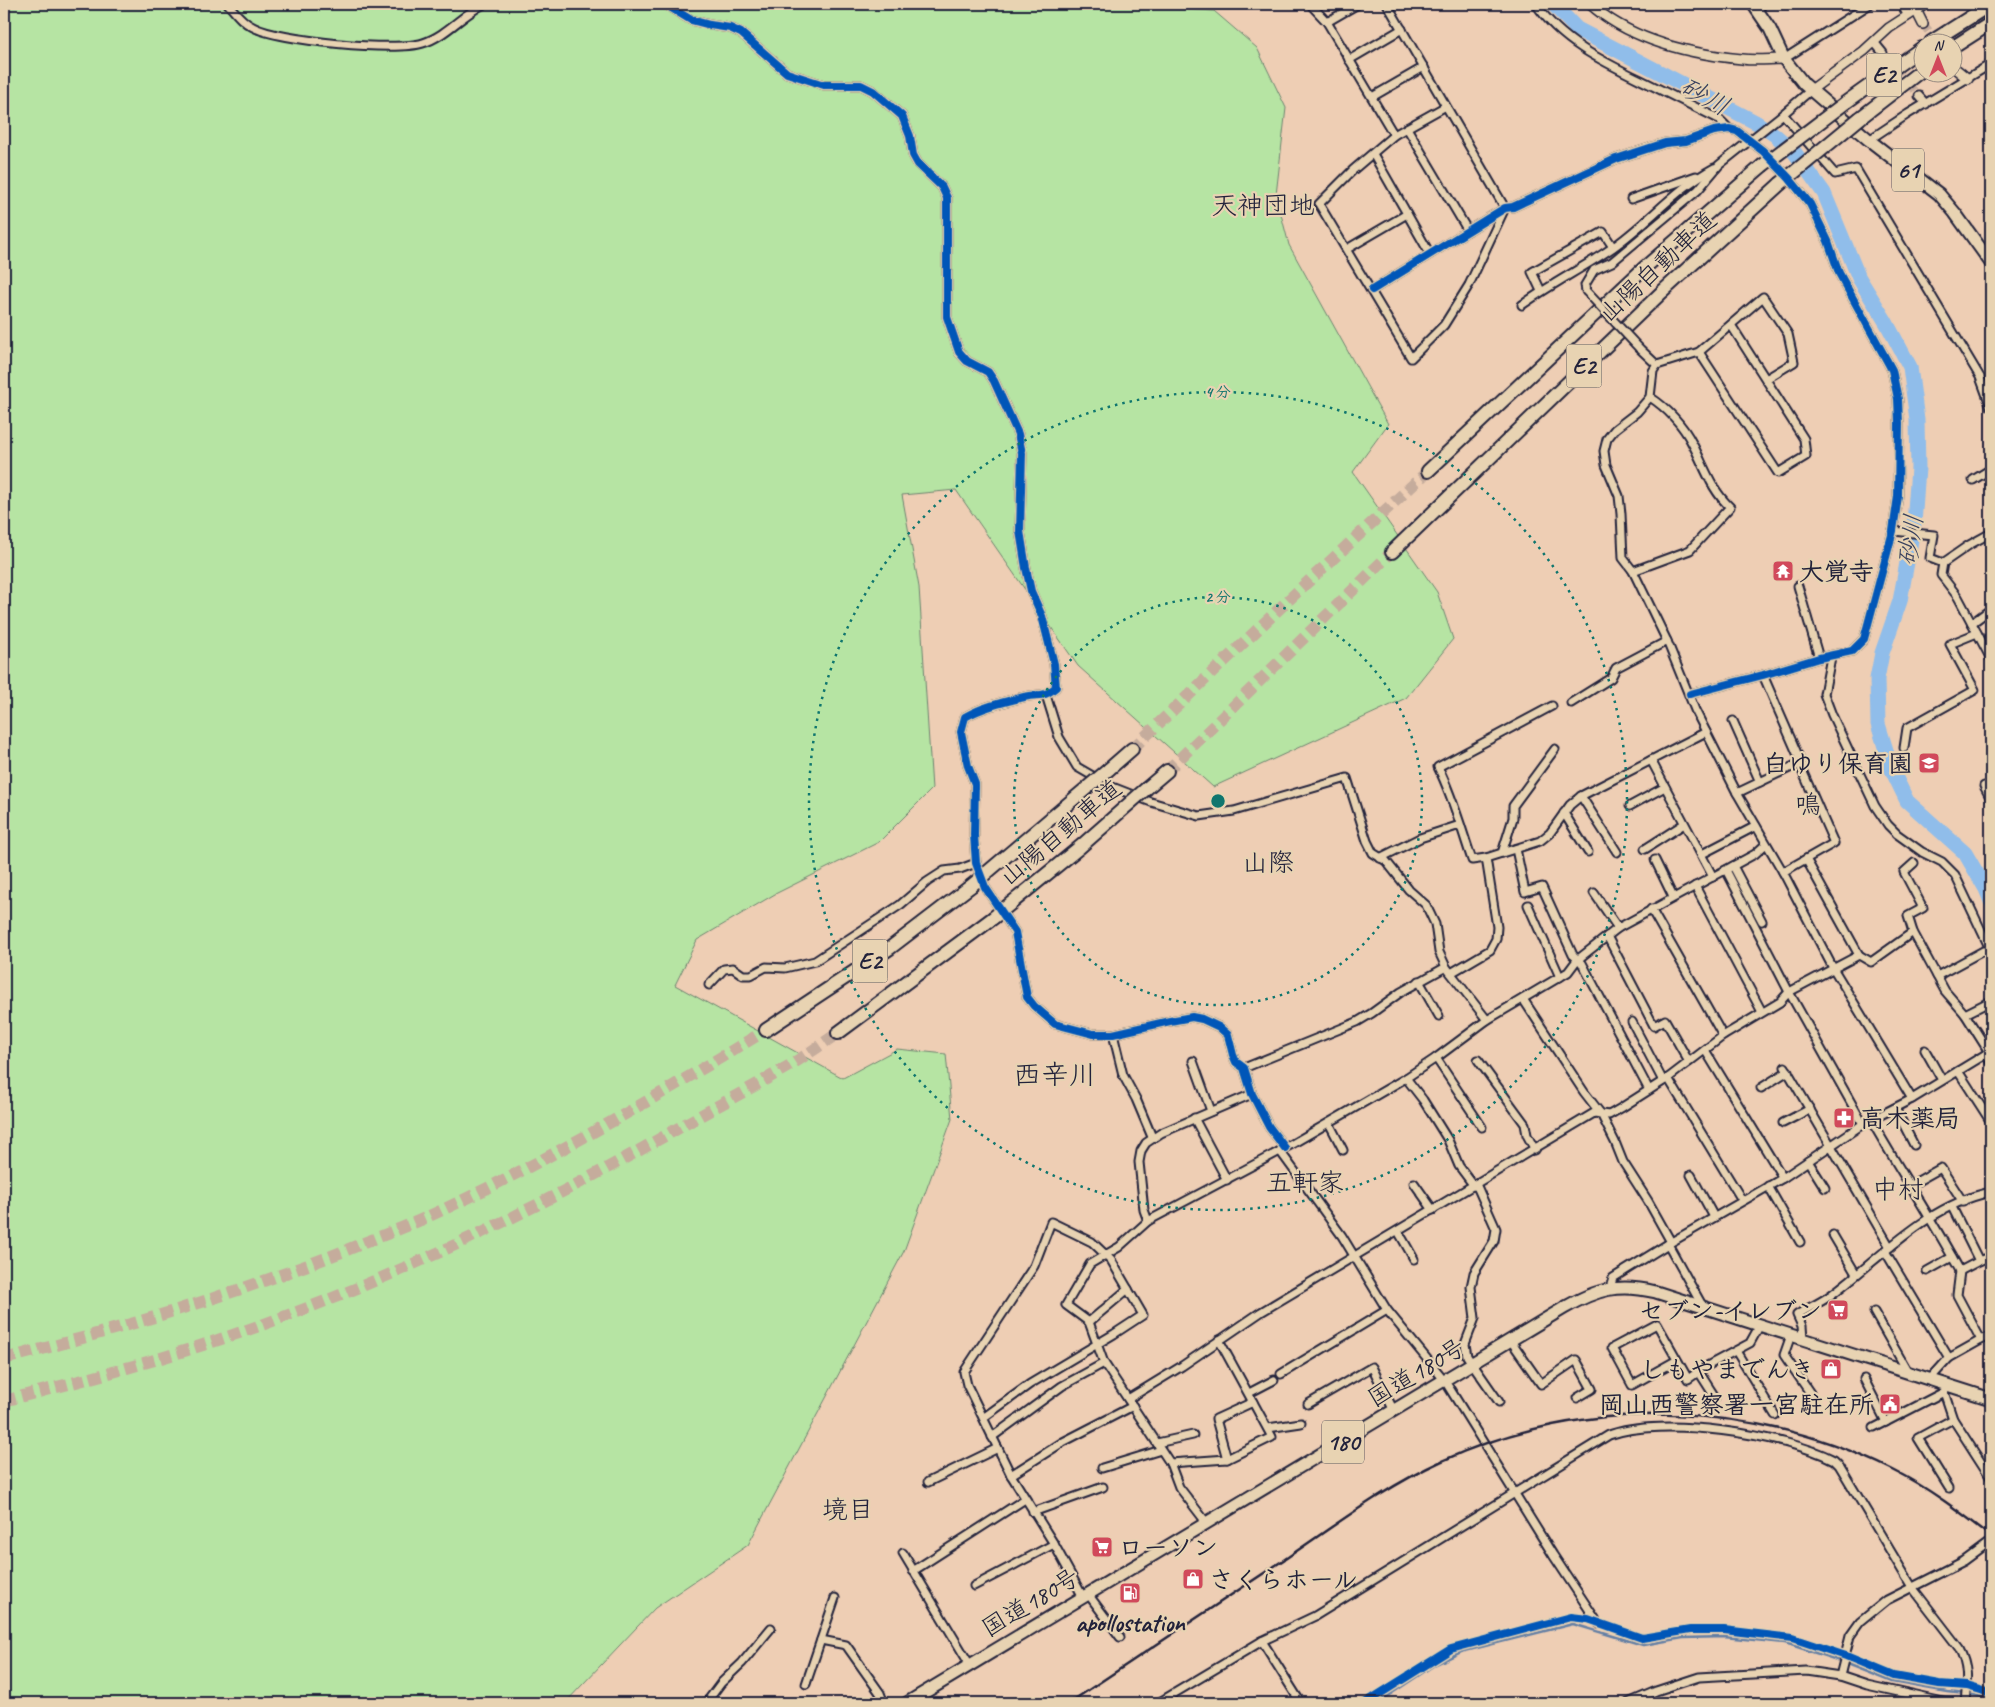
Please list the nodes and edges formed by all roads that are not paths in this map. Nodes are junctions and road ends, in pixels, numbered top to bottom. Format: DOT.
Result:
graph roads {
  1 [pos="228,4"];
  2 [pos="484,4"];
  3 [pos="665,4"];
  4 [pos="1310,4"];
  5 [pos="1358,4"];
  6 [pos="1387,4"];
  7 [pos="1536,4"];
  8 [pos="1590,4"];
  9 [pos="1753,4"];
  10 [pos="1870,4"];
  11 [pos="1901,4"];
  12 [pos="1926,4"];
  13 [pos="1990,4"];
  14 [pos="1916,10"];
  15 [pos="1908,16"];
  16 [pos="1327,22"];
  17 [pos="1991,22"];
  18 [pos="1924,24"];
  19 [pos="1402,29"];
  20 [pos="1947,32"];
  21 [pos="1962,41"];
  22 [pos="1874,42"];
  23 [pos="1883,53"];
  24 [pos="1912,55"];
  25 [pos="1784,59"];
  26 [pos="1350,60"];
  27 [pos="1991,64"];
  28 [pos="1424,67"];
  29 [pos="1962,74"];
  30 [pos="1912,78"];
  31 [pos="1968,79"];
  32 [pos="1811,90"];
  33 [pos="1919,96"];
  34 [pos="1372,97"];
  35 [pos="1926,104"];
  36 [pos="1446,106"];
  37 [pos="1781,116"];
  38 [pos="1407,128"];
  39 [pos="1729,129"];
  40 [pos="1394,135"];
  41 [pos="1869,140"];
  42 [pos="1751,141"];
  43 [pos="1373,154"];
  44 [pos="1719,165"];
  45 [pos="1701,175"];
  46 [pos="1631,199"];
  47 [pos="1505,208"];
  48 [pos="1407,214"];
  49 [pos="1468,230"];
  50 [pos="1613,247"];
  51 [pos="1347,248"];
  52 [pos="1430,254"];
  53 [pos="1991,263"];
  54 [pos="1372,290"];
  55 [pos="1541,291"];
  56 [pos="1522,305"];
  57 [pos="1730,325"];
  58 [pos="1699,352"];
  59 [pos="1657,365"];
  60 [pos="1766,379"];
  61 [pos="1650,397"];
  62 [pos="1991,407"];
  63 [pos="1991,469"];
  64 [pos="1428,471"];
  65 [pos="1973,480"];
  66 [pos="1893,531"];
  67 [pos="1991,533"];
  68 [pos="1392,552"];
  69 [pos="1944,563"];
  70 [pos="1633,571"];
  71 [pos="1798,586"];
  72 [pos="1991,609"];
  73 [pos="1972,623"];
  74 [pos="1977,633"];
  75 [pos="1667,641"];
  76 [pos="1831,657"];
  77 [pos="1819,658"];
  78 [pos="1991,659"];
  79 [pos="1763,675"];
  80 [pos="1690,694"];
  81 [pos="1046,695"];
  82 [pos="1571,703"];
  83 [pos="1552,706"];
  84 [pos="1733,721"];
  85 [pos="1706,732"];
  86 [pos="1904,748"];
  87 [pos="1132,749"];
  88 [pos="1555,749"];
  89 [pos="1650,760"];
  90 [pos="1800,763"];
  91 [pos="1167,771"];
  92 [pos="1760,782"];
  93 [pos="1984,786"];
  94 [pos="1664,787"];
  95 [pos="1737,793"];
  96 [pos="1582,796"];
  97 [pos="1991,799"];
  98 [pos="1630,806"];
  99 [pos="1564,813"];
  100 [pos="1684,824"];
  101 [pos="1460,825"];
  102 [pos="1756,826"];
  103 [pos="1766,844"];
  104 [pos="1516,849"];
  105 [pos="1644,849"];
  106 [pos="1588,852"];
  107 [pos="1617,852"];
  108 [pos="1502,853"];
  109 [pos="1702,854"];
  110 [pos="1380,858"];
  111 [pos="1486,858"];
  112 [pos="1806,859"];
  113 [pos="1655,860"];
  114 [pos="976,863"];
  115 [pos="1914,863"];
  116 [pos="1733,866"];
  117 [pos="1726,870"];
  118 [pos="1783,872"];
  119 [pos="1713,877"];
  120 [pos="1695,886"];
  121 [pos="1594,893"];
  122 [pos="1673,896"];
  123 [pos="1528,905"];
  124 [pos="1651,909"];
  125 [pos="1762,922"];
  126 [pos="1618,928"];
  127 [pos="1913,932"];
  128 [pos="1607,936"];
  129 [pos="1983,951"];
  130 [pos="1991,951"];
  131 [pos="1859,955"];
  132 [pos="1577,960"];
  133 [pos="1834,968"];
  134 [pos="1448,970"];
  135 [pos="1937,976"];
  136 [pos="1560,977"];
  137 [pos="1419,981"];
  138 [pos="709,986"];
  139 [pos="1789,992"];
  140 [pos="1523,998"];
  141 [pos="1988,1002"];
  142 [pos="1762,1012"];
  143 [pos="1965,1014"];
  144 [pos="1438,1016"];
  145 [pos="1487,1020"];
  146 [pos="1632,1022"];
  147 [pos="766,1030"];
  148 [pos="838,1033"];
  149 [pos="1113,1034"];
  150 [pos="1723,1036"];
  151 [pos="1705,1050"];
  152 [pos="1925,1050"];
  153 [pos="1989,1053"];
  154 [pos="1436,1058"];
  155 [pos="1478,1060"];
  156 [pos="1193,1061"];
  157 [pos="1689,1062"];
  158 [pos="1991,1063"];
  159 [pos="1244,1068"];
  160 [pos="1958,1071"];
  161 [pos="1406,1078"];
  162 [pos="1665,1080"];
  163 [pos="1942,1080"];
  164 [pos="1761,1088"];
  165 [pos="1649,1090"];
  166 [pos="1252,1094"];
  167 [pos="1912,1099"];
  168 [pos="1895,1108"];
  169 [pos="1810,1109"];
  170 [pos="1211,1111"];
  171 [pos="1601,1114"];
  172 [pos="1194,1118"];
  173 [pos="1871,1120"];
  174 [pos="1991,1122"];
  175 [pos="1329,1123"];
  176 [pos="1783,1124"];
  177 [pos="1863,1124"];
  178 [pos="1482,1127"];
  179 [pos="1152,1138"];
  180 [pos="1831,1144"];
  181 [pos="1914,1145"];
  182 [pos="1283,1150"];
  183 [pos="1343,1150"];
  184 [pos="1535,1150"];
  185 [pos="1808,1161"];
  186 [pos="1691,1175"];
  187 [pos="1783,1178"];
  188 [pos="1227,1180"];
  189 [pos="1414,1182"];
  190 [pos="1475,1185"];
  191 [pos="1768,1186"];
  192 [pos="1909,1186"];
  193 [pos="1825,1188"];
  194 [pos="1991,1192"];
  195 [pos="1742,1200"];
  196 [pos="1963,1202"];
  197 [pos="1952,1207"];
  198 [pos="1433,1210"];
  199 [pos="1714,1217"];
  200 [pos="1930,1219"];
  201 [pos="1148,1221"];
  202 [pos="1398,1231"];
  203 [pos="1834,1235"];
  204 [pos="1800,1242"];
  205 [pos="1669,1243"];
  206 [pos="1887,1249"];
  207 [pos="1105,1255"];
  208 [pos="1991,1256"];
  209 [pos="1952,1257"];
  210 [pos="1354,1258"];
  211 [pos="1414,1259"];
  212 [pos="1979,1261"];
  213 [pos="1926,1271"];
  214 [pos="1960,1271"];
  215 [pos="1856,1274"];
  216 [pos="1610,1288"];
  217 [pos="1128,1289"];
  218 [pos="1704,1307"];
  219 [pos="1386,1310"];
  220 [pos="1874,1312"];
  221 [pos="1089,1322"];
  222 [pos="1760,1325"];
  223 [pos="1791,1335"];
  224 [pos="1991,1336"];
  225 [pos="1803,1339"];
  226 [pos="1219,1340"];
  227 [pos="1981,1340"];
  228 [pos="1511,1341"];
  229 [pos="1098,1344"];
  230 [pos="1736,1351"];
  231 [pos="1949,1358"];
  232 [pos="1677,1360"];
  233 [pos="1104,1362"];
  234 [pos="1472,1364"];
  235 [pos="1699,1372"];
  236 [pos="1908,1372"];
  237 [pos="1280,1374"];
  238 [pos="1864,1379"];
  239 [pos="1930,1379"];
  240 [pos="1274,1380"];
  241 [pos="1445,1381"];
  242 [pos="1945,1388"];
  243 [pos="1249,1393"];
  244 [pos="1810,1393"];
  245 [pos="1714,1397"];
  246 [pos="1576,1398"];
  247 [pos="1128,1399"];
  248 [pos="1991,1400"];
  249 [pos="1253,1402"];
  250 [pos="1499,1402"];
  251 [pos="1308,1404"];
  252 [pos="1132,1406"];
  253 [pos="1394,1411"];
  254 [pos="1776,1415"];
  255 [pos="984,1418"];
  256 [pos="1953,1419"];
  257 [pos="1886,1422"];
  258 [pos="1301,1423"];
  259 [pos="1268,1428"];
  260 [pos="1874,1428"];
  261 [pos="1193,1436"];
  262 [pos="992,1437"];
  263 [pos="1159,1447"];
  264 [pos="998,1448"];
  265 [pos="1227,1459"];
  266 [pos="1170,1463"];
  267 [pos="1102,1468"];
  268 [pos="1010,1475"];
  269 [pos="1991,1478"];
  270 [pos="928,1482"];
  271 [pos="1103,1487"];
  272 [pos="1949,1488"];
  273 [pos="1515,1493"];
  274 [pos="1025,1499"];
  275 [pos="1033,1512"];
  276 [pos="1206,1522"];
  277 [pos="1054,1544"];
  278 [pos="1991,1544"];
  279 [pos="903,1554"];
  280 [pos="913,1571"];
  281 [pos="974,1586"];
  282 [pos="1912,1587"];
  283 [pos="1085,1595"];
  284 [pos="835,1598"];
  285 [pos="1598,1623"];
  286 [pos="771,1628"];
  287 [pos="1120,1637"];
  288 [pos="821,1640"];
  289 [pos="1262,1641"];
  290 [pos="970,1665"];
  291 [pos="1840,1676"];
  292 [pos="806,1684"];
  293 [pos="710,1702"];
  294 [pos="884,1703"];
  295 [pos="907,1703"];
  296 [pos="1158,1703"];
  297 [pos="1301,1703"];
  298 [pos="1628,1703"];
  299 [pos="1948,1703"];
  300 [pos="1965,1703"];
  1 -- 2 [label="street"];
  3 -- 81 [label="street"];
  4 -- 16 [label="street"];
  5 -- 16 [label="street"];
  6 -- 19 [label="street"];
  7 -- 39 [label="street"];
  8 -- 25 [label="street"];
  9 -- 25 [label="main road, 61"];
  10 -- 25 [label="street"];
  11 -- 15 [label="street"];
  12 -- 14 [label="street"];
  13 -- 20 [label="highway, E2"];
  14 -- 15 [label="street"];
  14 -- 18 [label="street"];
  15 -- 22 [label="street"];
  16 -- 26 [label="street"];
  17 -- 21 [label="highway"];
  19 -- 26 [label="street"];
  19 -- 28 [label="street"];
  22 -- 23 [label="street"];
  22 -- 32 [label="street"];
  24 -- 64 [label="highway, 山陽自動車道 / E2, bridge"];
  25 -- 32 [label="main road, 61"];
  26 -- 34 [label="street"];
  27 -- 31 [label="street"];
  28 -- 34 [label="street"];
  28 -- 36 [label="street"];
  29 -- 31 [label="street"];
  30 -- 68 [label="highway, 山陽自動車道 / E2, bridge"];
  31 -- 35 [label="street"];
  32 -- 37 [label="street"];
  32 -- 41 [label="main road, 61"];
  33 -- 35 [label="street"];
  34 -- 40 [label="street"];
  35 -- 41 [label="street"];
  36 -- 38 [label="street"];
  36 -- 47 [label="street"];
  37 -- 42 [label="street"];
  37 -- 62 [label="street"];
  38 -- 40 [label="street"];
  38 -- 49 [label="street"];
  39 -- 42 [label="street"];
  39 -- 47 [label="street"];
  40 -- 43 [label="street"];
  41 -- 53 [label="main road, 61"];
  42 -- 44 [label="street"];
  42 -- 66 [label="street"];
  43 -- 48 [label="street"];
  43 -- 51 [label="street"];
  44 -- 45 [label="street"];
  44 -- 59 [label="street, bridge"];
  45 -- 46 [label="street"];
  45 -- 50 [label="street"];
  47 -- 49 [label="street"];
  47 -- 54 [label="street"];
  48 -- 51 [label="street"];
  48 -- 52 [label="street"];
  49 -- 52 [label="street"];
  50 -- 55 [label="street"];
  50 -- 55 [label="street"];
  51 -- 54 [label="street"];
  52 -- 54 [label="street"];
  55 -- 56 [label="street"];
  57 -- 58 [label="street"];
  57 -- 60 [label="street"];
  57 -- 60 [label="street"];
  58 -- 59 [label="street"];
  58 -- 60 [label="street"];
  59 -- 61 [label="street"];
  61 -- 70 [label="street"];
  61 -- 70 [label="street"];
  63 -- 65 [label="street"];
  66 -- 69 [label="street"];
  66 -- 76 [label="street"];
  67 -- 69 [label="street"];
  69 -- 73 [label="street"];
  70 -- 75 [label="street"];
  71 -- 77 [label="street"];
  72 -- 73 [label="street"];
  73 -- 74 [label="street"];
  74 -- 78 [label="street"];
  74 -- 86 [label="street"];
  75 -- 80 [label="street"];
  75 -- 82 [label="street"];
  76 -- 77 [label="street"];
  76 -- 130 [label="street"];
  77 -- 79 [label="street"];
  79 -- 80 [label="street"];
  79 -- 90 [label="street"];
  80 -- 85 [label="street"];
  81 -- 110 [label="street"];
  81 -- 114 [label="street"];
  83 -- 101 [label="street"];
  84 -- 92 [label="street"];
  85 -- 89 [label="street"];
  85 -- 95 [label="street"];
  87 -- 147 [label="highway, 山陽自動車道 / E2, bridge"];
  88 -- 108 [label="street"];
  89 -- 94 [label="street"];
  89 -- 96 [label="street"];
  90 -- 92 [label="street"];
  90 -- 112 [label="street"];
  91 -- 148 [label="highway, 山陽自動車道 / E2, bridge"];
  92 -- 95 [label="street"];
  93 -- 97 [label="street"];
  94 -- 98 [label="street"];
  94 -- 100 [label="street"];
  95 -- 102 [label="street"];
  96 -- 99 [label="street"];
  96 -- 107 [label="street"];
  99 -- 104 [label="street"];
  99 -- 106 [label="street"];
  100 -- 105 [label="street"];
  100 -- 109 [label="street"];
  101 -- 110 [label="street"];
  101 -- 111 [label="street"];
  102 -- 103 [label="street"];
  102 -- 109 [label="street"];
  103 -- 116 [label="street"];
  103 -- 118 [label="street"];
  104 -- 108 [label="street"];
  104 -- 132 [label="street"];
  108 -- 111 [label="street"];
  109 -- 119 [label="street"];
  110 -- 134 [label="street"];
  111 -- 134 [label="street"];
  112 -- 118 [label="street"];
  112 -- 131 [label="street"];
  113 -- 122 [label="street"];
  114 -- 138 [label="street"];
  114 -- 149 [label="street"];
  115 -- 127 [label="street"];
  116 -- 117 [label="street"];
  116 -- 125 [label="street"];
  117 -- 119 [label="street"];
  117 -- 139 [label="street"];
  118 -- 133 [label="street"];
  119 -- 120 [label="street"];
  120 -- 122 [label="street"];
  120 -- 142 [label="street"];
  121 -- 126 [label="street"];
  122 -- 124 [label="street"];
  123 -- 136 [label="street"];
  124 -- 126 [label="street"];
  124 -- 150 [label="street"];
  126 -- 128 [label="street"];
  127 -- 131 [label="street"];
  127 -- 135 [label="street"];
  128 -- 132 [label="street"];
  128 -- 157 [label="street"];
  129 -- 135 [label="street"];
  131 -- 133 [label="street"];
  132 -- 136 [label="street"];
  132 -- 165 [label="street"];
  133 -- 139 [label="street"];
  133 -- 167 [label="street"];
  134 -- 137 [label="street"];
  134 -- 145 [label="street"];
  135 -- 143 [label="street"];
  136 -- 140 [label="street"];
  137 -- 144 [label="street"];
  137 -- 159 [label="street"];
  139 -- 142 [label="street"];
  139 -- 177 [label="street"];
  140 -- 145 [label="street"];
  140 -- 171 [label="street"];
  141 -- 143 [label="street"];
  142 -- 150 [label="street"];
  143 -- 153 [label="street"];
  145 -- 154 [label="street"];
  146 -- 162 [label="street"];
  149 -- 159 [label="street"];
  149 -- 179 [label="street"];
  150 -- 151 [label="street"];
  151 -- 157 [label="street"];
  151 -- 187 [label="street"];
  152 -- 163 [label="street"];
  153 -- 158 [label="street"];
  153 -- 160 [label="street"];
  154 -- 161 [label="street"];
  154 -- 178 [label="street"];
  155 -- 184 [label="street"];
  156 -- 170 [label="street"];
  157 -- 162 [label="street"];
  159 -- 166 [label="street"];
  160 -- 163 [label="street"];
  160 -- 174 [label="street"];
  161 -- 175 [label="street"];
  161 -- 190 [label="street"];
  162 -- 165 [label="street"];
  162 -- 195 [label="street"];
  163 -- 167 [label="street"];
  164 -- 169 [label="street"];
  165 -- 171 [label="street"];
  166 -- 170 [label="street"];
  166 -- 182 [label="street"];
  167 -- 168 [label="street"];
  168 -- 173 [label="street"];
  168 -- 181 [label="street"];
  169 -- 176 [label="street"];
  169 -- 180 [label="street"];
  170 -- 172 [label="street"];
  171 -- 184 [label="street"];
  171 -- 205 [label="street"];
  172 -- 179 [label="street"];
  172 -- 188 [label="street"];
  173 -- 177 [label="street"];
  173 -- 192 [label="street"];
  175 -- 182 [label="street"];
  175 -- 183 [label="street"];
  177 -- 180 [label="street"];
  179 -- 201 [label="street"];
  180 -- 185 [label="street"];
  180 -- 206 [label="street"];
  182 -- 188 [label="street"];
  182 -- 210 [label="street"];
  184 -- 190 [label="street"];
  185 -- 187 [label="street"];
  185 -- 193 [label="street"];
  186 -- 199 [label="street"];
  187 -- 191 [label="street"];
  188 -- 201 [label="street"];
  189 -- 198 [label="street"];
  190 -- 198 [label="street"];
  190 -- 234 [label="street"];
  191 -- 195 [label="street"];
  191 -- 204 [label="street"];
  192 -- 196 [label="street"];
  192 -- 200 [label="street"];
  194 -- 196 [label="street"];
  195 -- 199 [label="street"];
  196 -- 197 [label="street"];
  197 -- 200 [label="street"];
  197 -- 212 [label="street"];
  198 -- 202 [label="street"];
  199 -- 205 [label="street"];
  200 -- 206 [label="street"];
  200 -- 209 [label="street"];
  201 -- 207 [label="street"];
  202 -- 210 [label="street"];
  202 -- 211 [label="street"];
  203 -- 215 [label="street"];
  205 -- 216 [label="street"];
  205 -- 218 [label="street"];
  206 -- 215 [label="street"];
  206 -- 231 [label="street"];
  207 -- 217 [label="street"];
  207 -- 221 [label="street"];
  207 -- 255 [label="street"];
  208 -- 212 [label="street"];
  209 -- 213 [label="street"];
  209 -- 214 [label="street"];
  210 -- 219 [label="street"];
  210 -- 226 [label="street"];
  212 -- 214 [label="street"];
  214 -- 227 [label="street"];
  215 -- 225 [label="street"];
  216 -- 218 [label="main road, 国道180号 / 180"];
  216 -- 228 [label="main road, 国道180号 / 180"];
  217 -- 221 [label="street"];
  217 -- 229 [label="street"];
  218 -- 222 [label="main road, 国道180号 / 180"];
  219 -- 237 [label="street"];
  219 -- 241 [label="street"];
  220 -- 236 [label="street"];
  221 -- 229 [label="street"];
  222 -- 223 [label="main road, 国道180号 / 180"];
  222 -- 230 [label="street"];
  223 -- 225 [label="main road, 国道180号 / 180"];
  223 -- 244 [label="street"];
  224 -- 227 [label="street"];
  225 -- 236 [label="main road, 国道180号 / 180"];
  226 -- 243 [label="street"];
  226 -- 247 [label="street"];
  227 -- 231 [label="street"];
  228 -- 234 [label="main road, 国道180号 / 180"];
  228 -- 246 [label="street"];
  229 -- 233 [label="street"];
  229 -- 255 [label="street"];
  230 -- 235 [label="street"];
  230 -- 254 [label="street"];
  231 -- 239 [label="street"];
  232 -- 232 [label="street"];
  232 -- 235 [label="street"];
  233 -- 247 [label="street"];
  233 -- 262 [label="street"];
  234 -- 241 [label="main road, 国道180号 / 180"];
  234 -- 250 [label="street"];
  235 -- 245 [label="street"];
  236 -- 239 [label="main road, 国道180号 / 180"];
  238 -- 257 [label="street"];
  239 -- 242 [label="main road, 国道180号 / 180"];
  240 -- 243 [label="street"];
  241 -- 253 [label="main road, 国道180号 / 180"];
  241 -- 273 [label="street"];
  242 -- 248 [label="main road, 国道180号 / 180"];
  242 -- 256 [label="street"];
  242 -- 257 [label="street"];
  243 -- 249 [label="street"];
  247 -- 252 [label="street"];
  249 -- 259 [label="street"];
  249 -- 265 [label="street"];
  251 -- 253 [label="street"];
  252 -- 263 [label="street"];
  252 -- 268 [label="street"];
  253 -- 276 [label="main road, 国道180号 / 180"];
  255 -- 262 [label="street"];
  256 -- 269 [label="street"];
  256 -- 272 [label="street"];
  257 -- 260 [label="street"];
  258 -- 259 [label="street"];
  259 -- 265 [label="street"];
  261 -- 263 [label="street"];
  262 -- 264 [label="street"];
  263 -- 266 [label="street"];
  263 -- 267 [label="street"];
  264 -- 268 [label="street"];
  264 -- 270 [label="street"];
  265 -- 266 [label="street"];
  266 -- 276 [label="street"];
  268 -- 274 [label="street"];
  271 -- 275 [label="street"];
  273 -- 282 [label="street"];
  273 -- 285 [label="street"];
  273 -- 289 [label="street"];
  274 -- 275 [label="street"];
  274 -- 280 [label="street"];
  275 -- 277 [label="street"];
  276 -- 283 [label="main road, 国道180号 / 180"];
  277 -- 281 [label="street"];
  277 -- 283 [label="street"];
  278 -- 282 [label="street"];
  279 -- 280 [label="street"];
  280 -- 290 [label="street"];
  282 -- 291 [label="street"];
  282 -- 300 [label="street"];
  283 -- 287 [label="street"];
  283 -- 290 [label="main road, 国道180号 / 180"];
  284 -- 288 [label="street"];
  286 -- 293 [label="street"];
  288 -- 292 [label="street"];
  288 -- 294 [label="street"];
  289 -- 296 [label="street"];
  289 -- 297 [label="street"];
  290 -- 295 [label="main road, 国道180号 / 180"];
  291 -- 298 [label="street"];
  291 -- 299 [label="street"];
}
